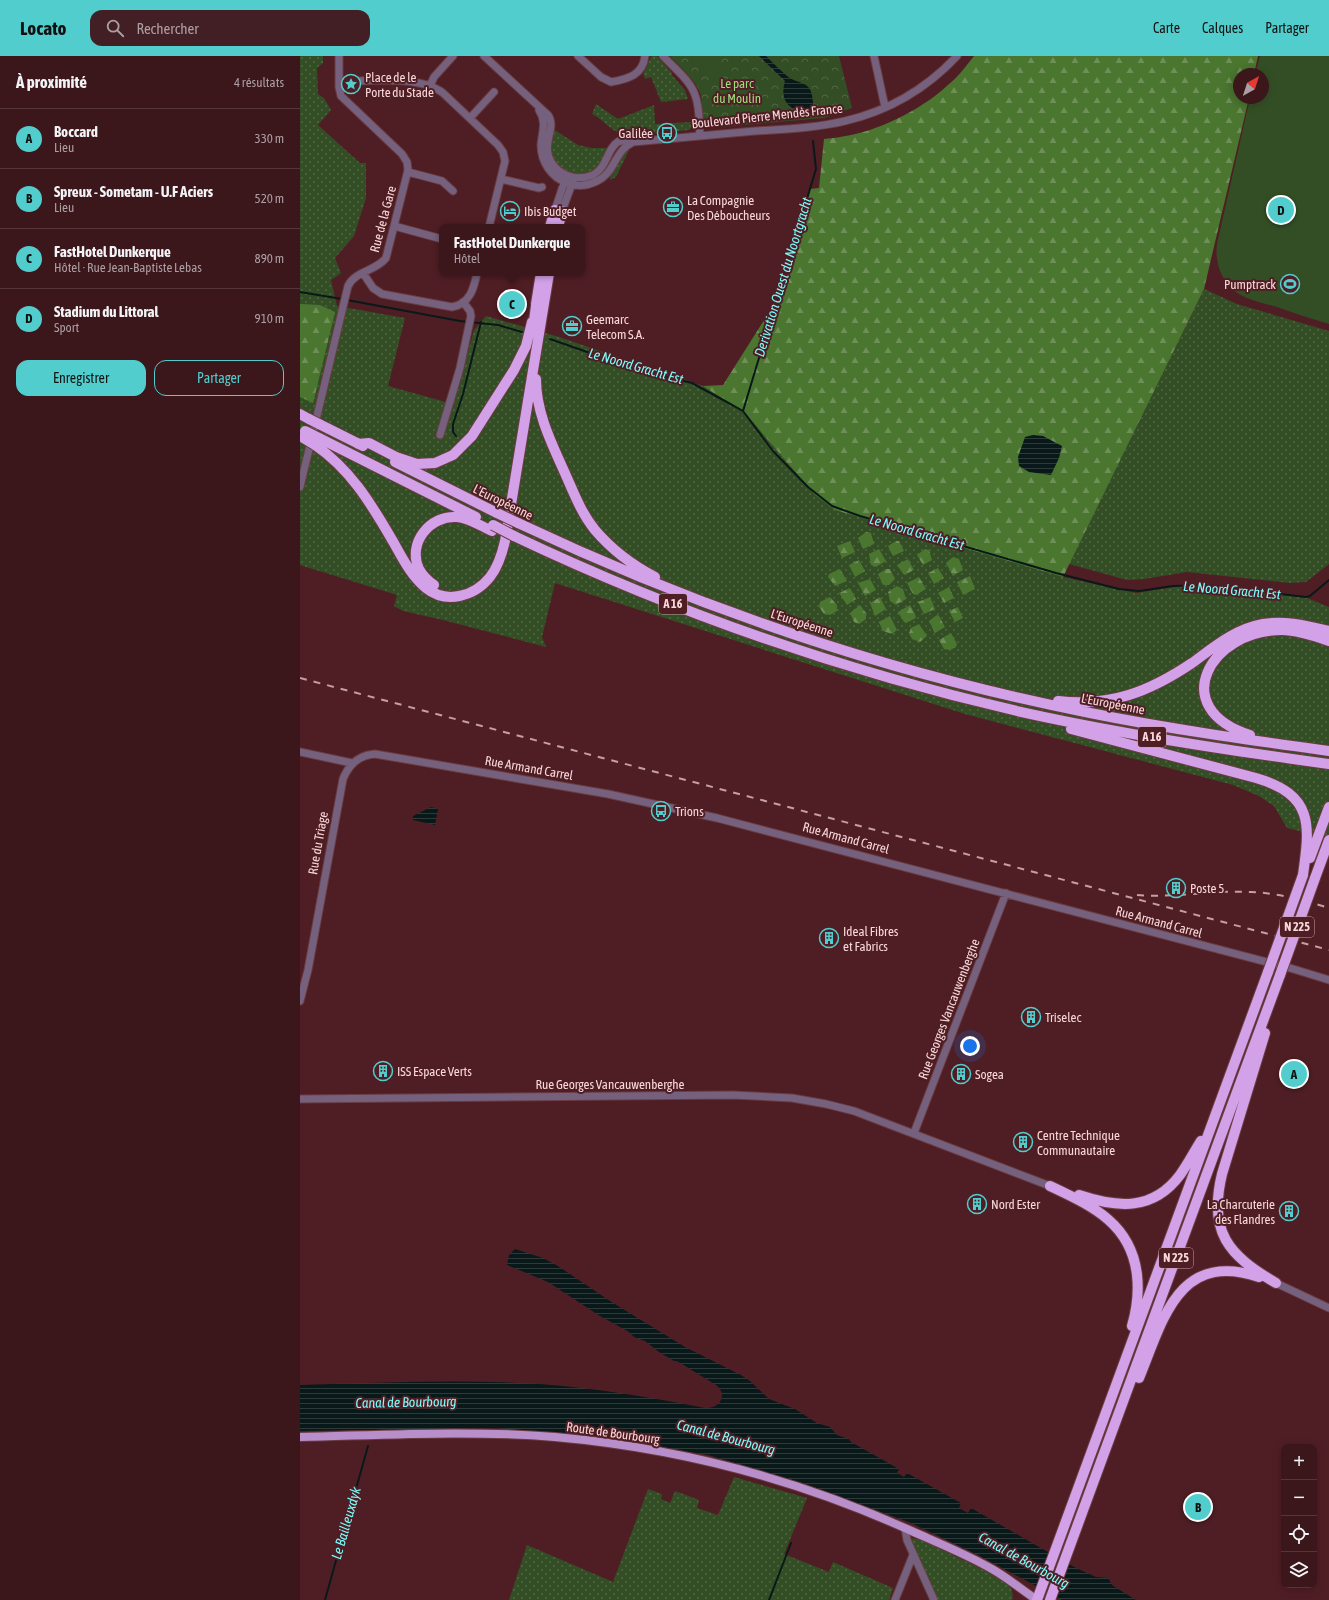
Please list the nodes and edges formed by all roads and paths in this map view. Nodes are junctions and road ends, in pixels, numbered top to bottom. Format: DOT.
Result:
graph roads {
  1 [pos="339,56"];
  2 [pos="453,56"];
  3 [pos="484,56"];
  4 [pos="578,56"];
  5 [pos="663,56"];
  6 [pos="957,56"];
  7 [pos="645,57"];
  8 [pos="876,57"];
  9 [pos="339,82"];
  10 [pos="430,86"];
  11 [pos="494,92"];
  12 [pos="885,107"];
  13 [pos="470,118"];
  14 [pos="700,136"];
  15 [pos="408,172"];
  16 [pos="501,179"];
  17 [pos="569,180"];
  18 [pos="542,187"];
  19 [pos="453,191"];
  20 [pos="558,211"];
  21 [pos="490,224"];
  22 [pos="552,224"];
  23 [pos="558,224"];
  24 [pos="394,226"];
  25 [pos="439,238"];
  26 [pos="363,273"];
  27 [pos="476,276"];
  28 [pos="541,276"];
  29 [pos="549,276"];
  30 [pos="537,298"];
  31 [pos="463,302"];
  32 [pos="538,344"];
  33 [pos="304,416"];
  34 [pos="302,433"];
  35 [pos="440,435"];
  36 [pos="317,442"];
  37 [pos="358,444"];
  38 [pos="300,487"];
  39 [pos="492,528"];
  40 [pos="727,611"];
  41 [pos="1329,631"];
  42 [pos="1329,642"];
  43 [pos="981,689"];
  44 [pos="982,702"];
  45 [pos="1277,744"];
  46 [pos="1329,751"];
  47 [pos="300,752"];
  48 [pos="352,763"];
  49 [pos="1329,764"];
  50 [pos="1329,807"];
  51 [pos="1329,840"];
  52 [pos="1329,852"];
  53 [pos="1303,875"];
  54 [pos="1315,878"];
  55 [pos="1006,893"];
  56 [pos="1280,975"];
  57 [pos="1329,980"];
  58 [pos="300,1001"];
  59 [pos="300,1099"];
  60 [pos="1213,1122"];
  61 [pos="914,1133"];
  62 [pos="1050,1186"];
  63 [pos="1276,1283"];
  64 [pos="1329,1308"];
  65 [pos="1109,1405"];
  66 [pos="300,1437"];
  67 [pos="1109,1440"];
  68 [pos="908,1529"];
  69 [pos="913,1555"];
  70 [pos="895,1600"];
  71 [pos="934,1600"];
  72 [pos="1037,1600"];
  73 [pos="1050,1600"];
  1 -- 9 [label="street, Rue de la Gare"];
  2 -- 10 [label="street"];
  3 -- 17 [label="street"];
  4 -- 7 [label="street"];
  5 -- 14 [label="street"];
  6 -- 12 [label="street, Boulevard Pierre Mendès France"];
  8 -- 12 [label="street"];
  9 -- 10 [label="street"];
  9 -- 15 [label="street, Rue de la Gare"];
  10 -- 13 [label="street"];
  11 -- 13 [label="street"];
  12 -- 14 [label="street, Boulevard Pierre Mendès France"];
  13 -- 16 [label="street"];
  14 -- 17 [label="street, Boulevard Pierre Mendès France"];
  15 -- 19 [label="street"];
  15 -- 24 [label="street, Rue de la Gare"];
  16 -- 18 [label="street"];
  16 -- 21 [label="street"];
  17 -- 20 [label="street"];
  20 -- 22 [label="highway"];
  20 -- 23 [label="highway"];
  24 -- 25 [label="street"];
  24 -- 26 [label="street, Rue de la Gare"];
  26 -- 31 [label="street"];
  26 -- 38 [label="street, Rue de la Gare"];
  27 -- 31 [label="street"];
  28 -- 30 [label="highway"];
  29 -- 32 [label="highway"];
  30 -- 37 [label="highway"];
  30 -- 39 [label="highway"];
  31 -- 35 [label="street"];
  32 -- 36 [label="highway"];
  32 -- 40 [label="highway"];
  33 -- 37 [label="highway, L'Européenne / A 16, bridge"];
  34 -- 36 [label="highway, L'Européenne / A 16, bridge"];
  36 -- 39 [label="highway, L'Européenne / A 16"];
  37 -- 40 [label="highway, L'Européenne / A 16, bridge"];
  39 -- 44 [label="highway, L'Européenne / A 16, bridge"];
  40 -- 43 [label="highway, L'Européenne / A 16"];
  41 -- 43 [label="highway"];
  42 -- 45 [label="highway"];
  43 -- 45 [label="highway, L'Européenne / A 16"];
  44 -- 49 [label="highway, L'Européenne / A 16"];
  44 -- 53 [label="highway"];
  45 -- 46 [label="highway, L'Européenne / A 16"];
  47 -- 48 [label="street"];
  48 -- 55 [label="street, Rue Armand Carrel"];
  48 -- 58 [label="street, Rue du Triage"];
  50 -- 53 [label="highway, N 225"];
  51 -- 54 [label="highway, N 225"];
  52 -- 54 [label="highway"];
  53 -- 60 [label="highway, N 225, bridge"];
  54 -- 56 [label="highway, N 225, bridge"];
  55 -- 57 [label="street, Rue Armand Carrel"];
  55 -- 61 [label="street, Rue Georges Vancauwenberghe"];
  56 -- 63 [label="highway"];
  56 -- 67 [label="highway, N 225"];
  59 -- 61 [label="street, Rue Georges Vancauwenberghe"];
  60 -- 62 [label="highway"];
  60 -- 65 [label="highway, N 225"];
  61 -- 62 [label="street, Rue Georges Vancauwenberghe"];
  62 -- 65 [label="highway"];
  63 -- 64 [label="street"];
  63 -- 67 [label="highway"];
  65 -- 72 [label="highway, N 225"];
  66 -- 68 [label="main road, Route de Bourbourg"];
  67 -- 73 [label="highway, N 225"];
  68 -- 69 [label="street"];
  68 -- 72 [label="main road, Route de Bourbourg"];
  69 -- 70 [label="street"];
  69 -- 71 [label="street"];
}
